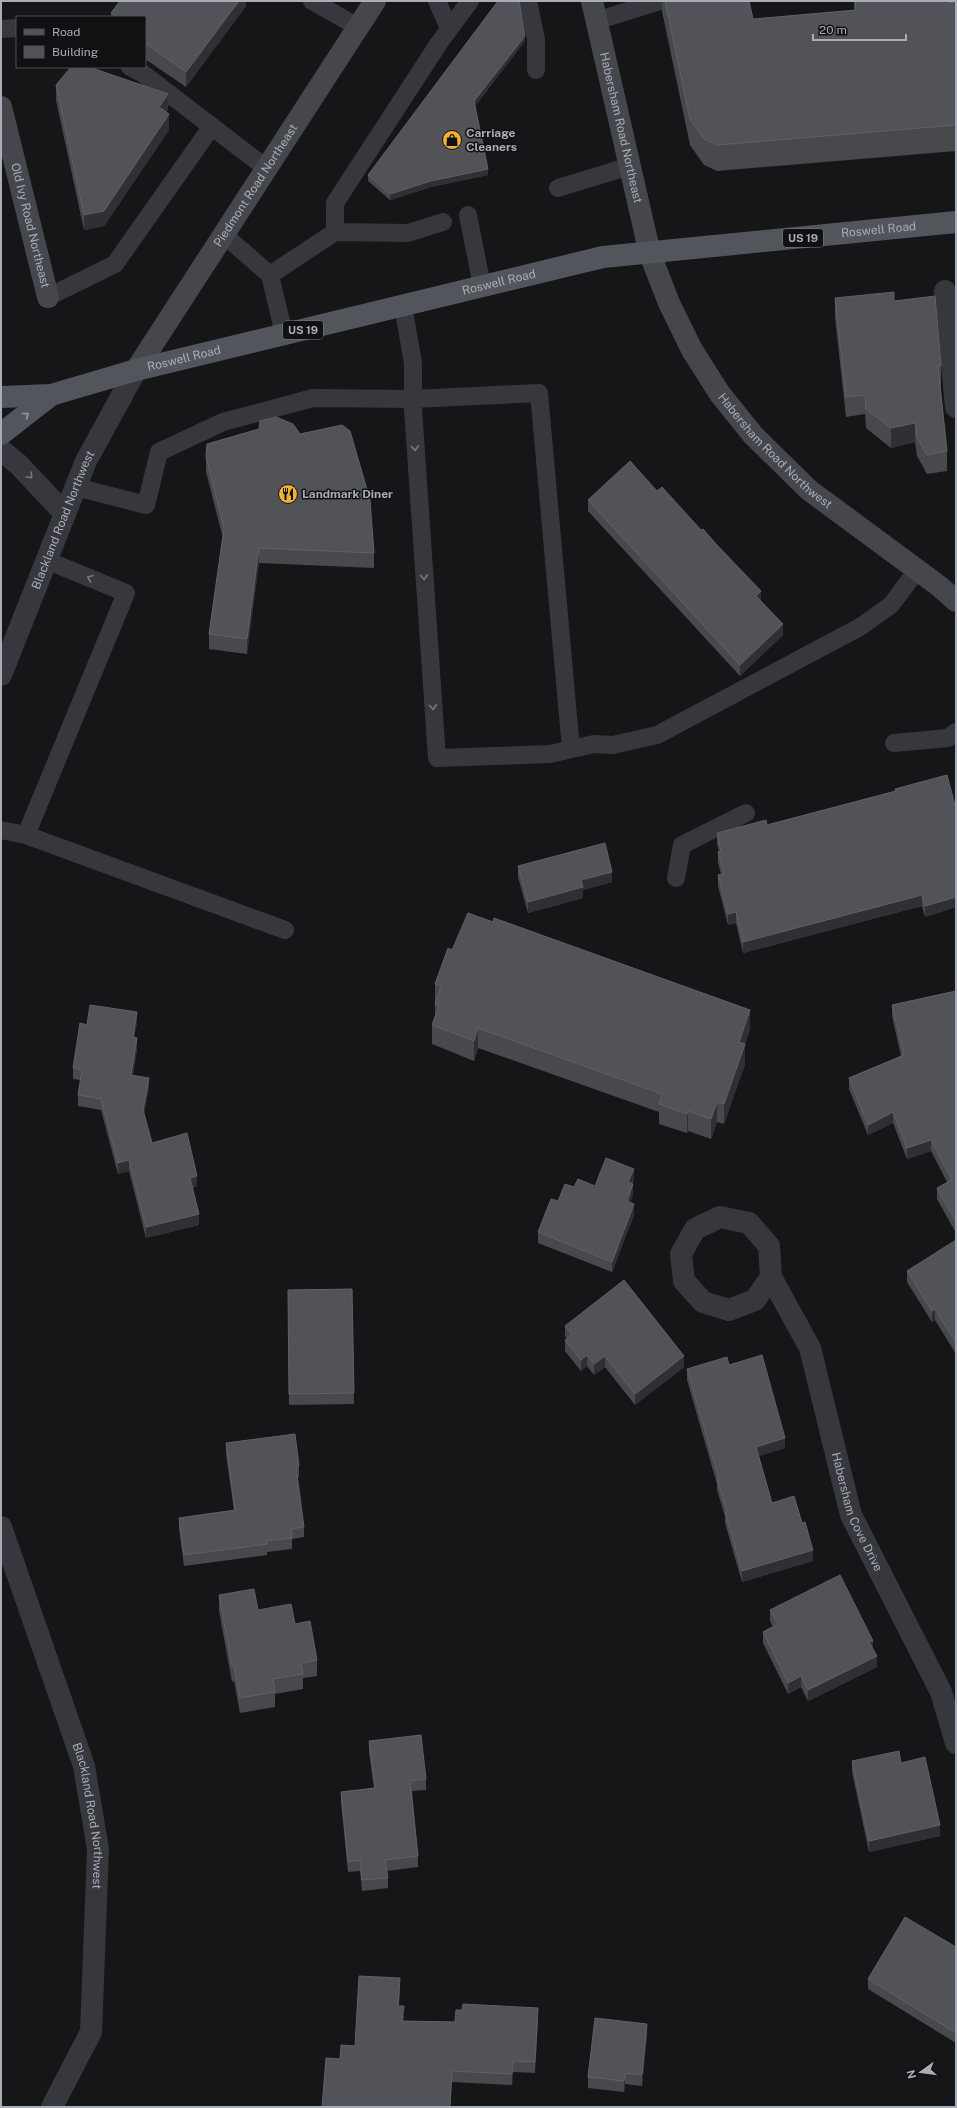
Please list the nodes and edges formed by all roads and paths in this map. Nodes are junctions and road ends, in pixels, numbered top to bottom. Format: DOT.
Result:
graph roads {
  1 [pos="312,1"];
  2 [pos="375,1"];
  3 [pos="437,1"];
  4 [pos="470,1"];
  5 [pos="528,1"];
  6 [pos="660,1"];
  7 [pos="594,11"];
  8 [pos="358,27"];
  9 [pos="16,28"];
  10 [pos="449,28"];
  11 [pos="1,29"];
  12 [pos="132,68"];
  13 [pos="536,70"];
  14 [pos="2,111"];
  15 [pos="212,126"];
  16 [pos="630,166"];
  17 [pos="266,168"];
  18 [pos="558,188"];
  19 [pos="468,215"];
  20 [pos="443,222"];
  21 [pos="956,222"];
  22 [pos="335,232"];
  23 [pos="223,234"];
  24 [pos="650,254"];
  25 [pos="270,275"];
  26 [pos="482,286"];
  27 [pos="945,291"];
  28 [pos="48,297"];
  29 [pos="403,306"];
  30 [pos="284,334"];
  31 [pos="136,370"];
  32 [pos="52,395"];
  33 [pos="1,397"];
  34 [pos="413,404"];
  35 [pos="956,407"];
  36 [pos="1,434"];
  37 [pos="1,450"];
  38 [pos="76,487"];
  39 [pos="65,514"];
  40 [pos="46,560"];
  41 [pos="917,570"];
  42 [pos="956,601"];
  43 [pos="1,675"];
  44 [pos="956,732"];
  45 [pos="894,743"];
  46 [pos="571,749"];
  47 [pos="746,813"];
  48 [pos="1,830"];
  49 [pos="26,835"];
  50 [pos="676,878"];
  51 [pos="285,930"];
  52 [pos="771,1277"];
  53 [pos="1,1527"];
  54 [pos="956,1741"];
  55 [pos="52,2107"];
  1 -- 8 [label="lane"];
  2 -- 8 [label="street, Piedmont Road Northeast"];
  3 -- 10 [label="lane"];
  4 -- 10 [label="lane"];
  5 -- 13 [label="lane"];
  6 -- 7 [label="lane"];
  7 -- 16 [label="street, Habersham Road Northeast"];
  8 -- 17 [label="street, Piedmont Road Northeast"];
  9 -- 11 [label="lane"];
  10 -- 22 [label="lane"];
  12 -- 15 [label="lane"];
  14 -- 28 [label="street, Old Ivy Road Northeast"];
  15 -- 17 [label="lane"];
  15 -- 28 [label="lane"];
  16 -- 18 [label="lane"];
  16 -- 24 [label="street, Habersham Road Northeast"];
  17 -- 23 [label="street, Piedmont Road Northeast"];
  19 -- 26 [label="lane"];
  20 -- 22 [label="lane"];
  21 -- 24 [label="main road, Roswell Road / US 19"];
  22 -- 25 [label="lane"];
  23 -- 25 [label="lane"];
  23 -- 31 [label="street, Piedmont Road Northeast"];
  24 -- 26 [label="main road, Roswell Road / US 19"];
  24 -- 41 [label="street, Habersham Road Northwest"];
  25 -- 30 [label="lane"];
  26 -- 29 [label="main road, Roswell Road / US 19"];
  27 -- 35 [label="street"];
  29 -- 30 [label="main road, Roswell Road / US 19"];
  29 -- 34 [label="lane"];
  30 -- 31 [label="main road, Roswell Road / US 19"];
  31 -- 32 [label="main road, Roswell Road / US 19"];
  31 -- 38 [label="street, Blackland Road Northwest"];
  32 -- 33 [label="main road, Roswell Road / US 19"];
  36 -- 32 [label="main road, Roswell Road / US 19, one-way"];
  34 -- 38 [label="lane"];
  34 -- 46 [label="lane"];
  34 -- 46 [label="lane, one-way"];
  37 -- 39 [label="street, one-way"];
  38 -- 39 [label="street, Blackland Road Northwest"];
  39 -- 40 [label="street, Blackland Road Northwest"];
  40 -- 43 [label="street, Blackland Road Northwest"];
  49 -- 40 [label="lane, one-way"];
  41 -- 42 [label="street, Habersham Road Northwest"];
  41 -- 46 [label="lane"];
  44 -- 45 [label="lane"];
  47 -- 50 [label="lane"];
  48 -- 49 [label="lane"];
  49 -- 51 [label="lane"];
  52 -- 52 [label="street, Habersham Cove Drive"];
  52 -- 54 [label="street, Habersham Cove Drive"];
  53 -- 55 [label="street, Blackland Road Northwest"];
}
